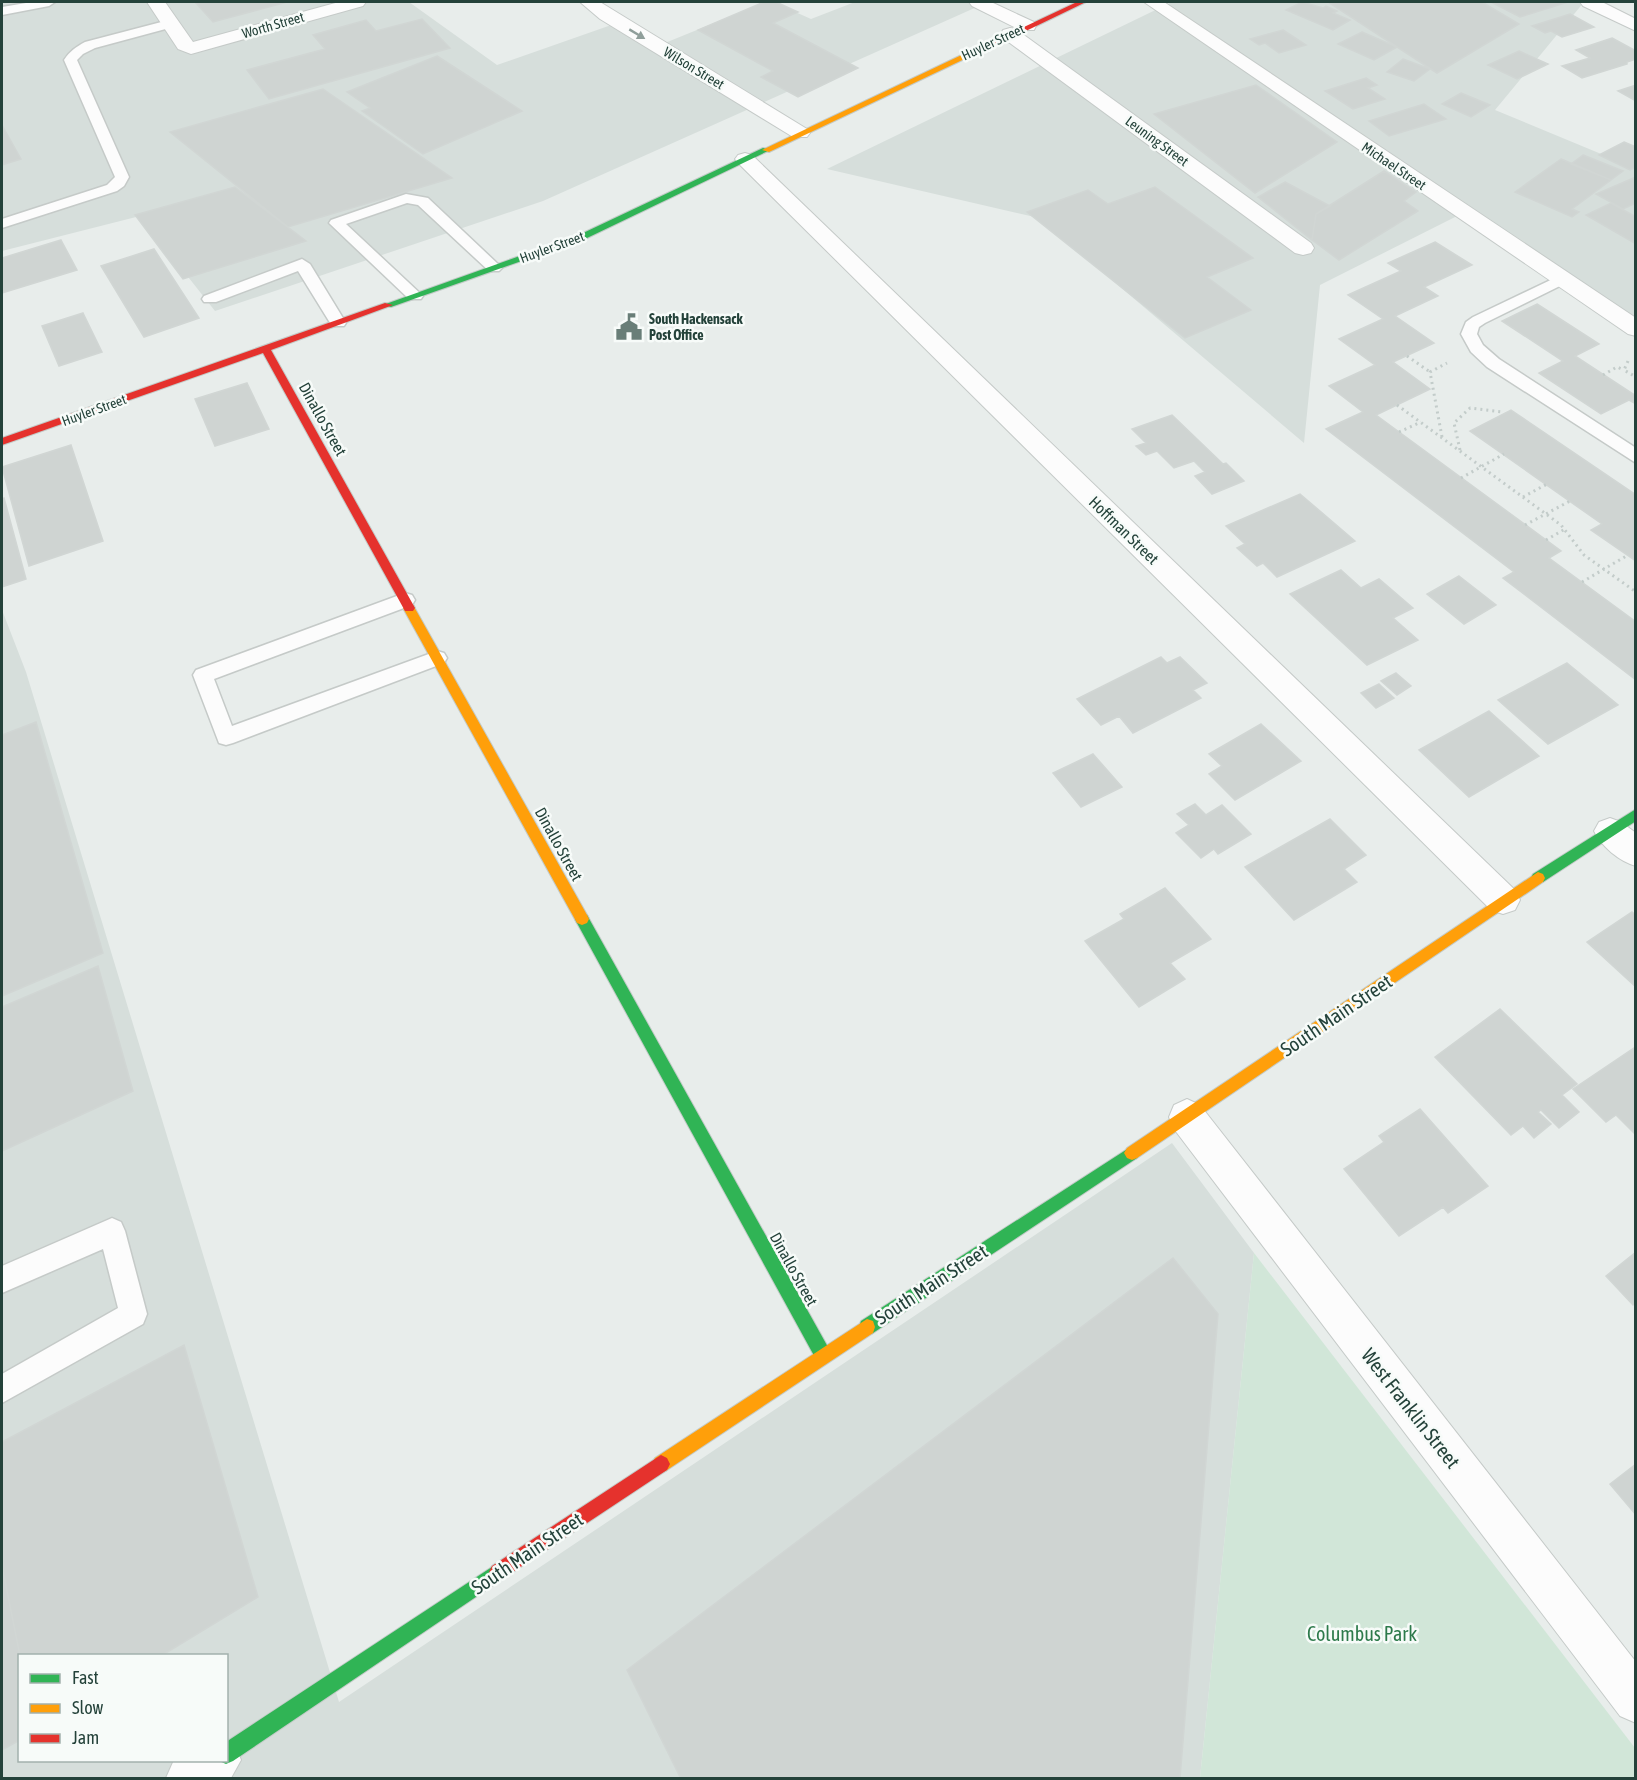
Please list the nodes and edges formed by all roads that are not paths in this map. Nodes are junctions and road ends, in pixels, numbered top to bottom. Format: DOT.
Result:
graph roads {
  1 [pos="49,2"];
  2 [pos="156,2"];
  3 [pos="357,2"];
  4 [pos="589,2"];
  5 [pos="978,2"];
  6 [pos="1082,2"];
  7 [pos="1153,2"];
  8 [pos="1589,2"];
  9 [pos="2,11"];
  10 [pos="169,24"];
  11 [pos="1635,26"];
  12 [pos="1019,30"];
  13 [pos="801,132"];
  14 [pos="745,159"];
  15 [pos="2,224"];
  16 [pos="1304,248"];
  17 [pos="494,268"];
  18 [pos="1561,280"];
  19 [pos="415,296"];
  20 [pos="210,299"];
  21 [pos="338,323"];
  22 [pos="1635,330"];
  23 [pos="266,349"];
  24 [pos="2,442"];
  25 [pos="1635,457"];
  26 [pos="405,600"];
  27 [pos="437,658"];
  28 [pos="1623,823"];
  29 [pos="1635,854"];
  30 [pos="1503,900"];
  31 [pos="1187,1117"];
  32 [pos="2,1280"];
  33 [pos="823,1355"];
  34 [pos="2,1389"];
  35 [pos="1635,1700"];
  36 [pos="228,1753"];
  37 [pos="216,1762"];
  38 [pos="190,1779"];
  1 -- 9 [label="lane"];
  2 -- 10 [label="street"];
  3 -- 10 [label="street, Worth Street"];
  4 -- 13 [label="street, Wilson Street, one-way"];
  5 -- 12 [label="street, Leuning Street"];
  6 -- 12 [label="street, Huyler Street"];
  7 -- 18 [label="street, Michael Street"];
  8 -- 11 [label="street"];
  10 -- 15 [label="lane"];
  12 -- 13 [label="street, Huyler Street"];
  12 -- 16 [label="street, Leuning Street"];
  13 -- 14 [label="street, Huyler Street"];
  14 -- 17 [label="street, Huyler Street"];
  14 -- 30 [label="street, Hoffman Street"];
  17 -- 19 [label="street, Huyler Street"];
  17 -- 19 [label="lane"];
  18 -- 22 [label="street, Michael Street"];
  18 -- 25 [label="lane"];
  19 -- 21 [label="street, Huyler Street"];
  20 -- 21 [label="lane"];
  21 -- 23 [label="street, Huyler Street"];
  23 -- 24 [label="street, Huyler Street"];
  23 -- 26 [label="street, Dinallo Street"];
  26 -- 27 [label="street, Dinallo Street"];
  26 -- 27 [label="lane"];
  27 -- 33 [label="street, Dinallo Street"];
  28 -- 29 [label="street"];
  28 -- 30 [label="street, South Main Street"];
  30 -- 31 [label="street, South Main Street"];
  31 -- 33 [label="street, South Main Street"];
  31 -- 35 [label="street, West Franklin Street"];
  32 -- 34 [label="lane"];
  33 -- 36 [label="street, South Main Street"];
  37 -- 38 [label="street"];
}
